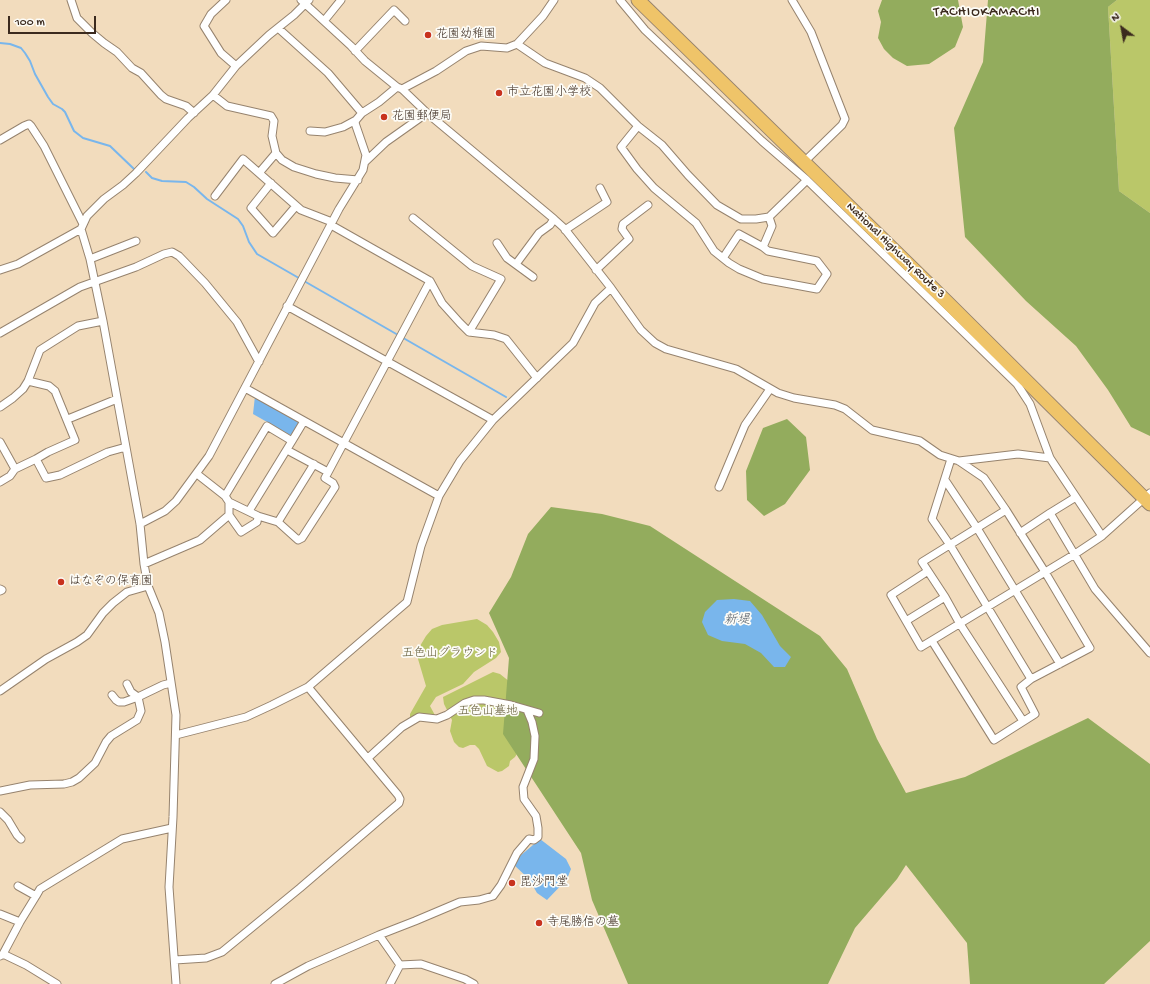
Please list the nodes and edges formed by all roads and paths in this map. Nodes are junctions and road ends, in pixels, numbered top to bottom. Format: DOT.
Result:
graph roads {
  1 [pos="71,0"];
  2 [pos="226,0"];
  3 [pos="341,0"];
  4 [pos="554,0"];
  5 [pos="620,0"];
  6 [pos="638,0"];
  7 [pos="650,0"];
  8 [pos="792,0"];
  9 [pos="305,2"];
  10 [pos="324,21"];
  11 [pos="405,21"];
  12 [pos="278,28"];
  13 [pos="516,44"];
  14 [pos="355,51"];
  15 [pos="236,66"];
  16 [pos="399,88"];
  17 [pos="213,95"];
  18 [pos="194,113"];
  19 [pos="362,113"];
  20 [pos="427,113"];
  21 [pos="356,120"];
  22 [pos="638,126"];
  23 [pos="310,131"];
  24 [pos="0,140"];
  25 [pos="276,153"];
  26 [pos="365,162"];
  27 [pos="804,163"];
  28 [pos="259,173"];
  29 [pos="358,180"];
  30 [pos="807,180"];
  31 [pos="271,183"];
  32 [pos="600,188"];
  33 [pos="215,196"];
  34 [pos="648,204"];
  35 [pos="296,206"];
  36 [pos="769,217"];
  37 [pos="413,218"];
  38 [pos="554,219"];
  39 [pos="331,223"];
  40 [pos="82,226"];
  41 [pos="565,230"];
  42 [pos="136,241"];
  43 [pos="497,243"];
  44 [pos="763,247"];
  45 [pos="723,258"];
  46 [pos="90,259"];
  47 [pos="516,264"];
  48 [pos="0,270"];
  49 [pos="596,270"];
  50 [pos="533,277"];
  51 [pos="95,281"];
  52 [pos="430,281"];
  53 [pos="610,288"];
  54 [pos="287,306"];
  55 [pos="103,321"];
  56 [pos="469,332"];
  57 [pos="0,333"];
  58 [pos="259,362"];
  59 [pos="387,362"];
  60 [pos="537,378"];
  61 [pos="28,381"];
  62 [pos="245,388"];
  63 [pos="770,389"];
  64 [pos="117,398"];
  65 [pos="0,407"];
  66 [pos="68,419"];
  67 [pos="493,420"];
  68 [pos="304,421"];
  69 [pos="292,441"];
  70 [pos="0,442"];
  71 [pos="343,443"];
  72 [pos="126,447"];
  73 [pos="287,450"];
  74 [pos="951,458"];
  75 [pos="1050,458"];
  76 [pos="36,459"];
  77 [pos="959,461"];
  78 [pos="314,464"];
  79 [pos="15,469"];
  80 [pos="328,472"];
  81 [pos="196,474"];
  82 [pos="945,480"];
  83 [pos="0,482"];
  84 [pos="718,487"];
  85 [pos="439,496"];
  86 [pos="1076,497"];
  87 [pos="1149,497"];
  88 [pos="227,499"];
  89 [pos="1006,510"];
  90 [pos="249,511"];
  91 [pos="1050,513"];
  92 [pos="230,515"];
  93 [pos="258,516"];
  94 [pos="278,522"];
  95 [pos="140,524"];
  96 [pos="977,528"];
  97 [pos="1020,533"];
  98 [pos="1102,536"];
  99 [pos="950,545"];
  100 [pos="1075,554"];
  101 [pos="144,564"];
  102 [pos="928,571"];
  103 [pos="1045,572"];
  104 [pos="148,586"];
  105 [pos="1014,591"];
  106 [pos="945,597"];
  107 [pos="987,607"];
  108 [pos="906,621"];
  109 [pos="960,624"];
  110 [pos="932,641"];
  111 [pos="1150,653"];
  112 [pos="1060,664"];
  113 [pos="1031,679"];
  114 [pos="172,682"];
  115 [pos="126,684"];
  116 [pos="308,687"];
  117 [pos="0,691"];
  118 [pos="112,695"];
  119 [pos="138,697"];
  120 [pos="527,710"];
  121 [pos="539,713"];
  122 [pos="1024,721"];
  123 [pos="176,735"];
  124 [pos="368,758"];
  125 [pos="0,791"];
  126 [pos="0,812"];
  127 [pos="172,828"];
  128 [pos="21,839"];
  129 [pos="18,886"];
  130 [pos="36,896"];
  131 [pos="0,914"];
  132 [pos="20,922"];
  133 [pos="379,935"];
  134 [pos="2,955"];
  135 [pos="175,960"];
  136 [pos="400,965"];
  137 [pos="57,984"];
  138 [pos="176,984"];
  139 [pos="275,984"];
  140 [pos="390,984"];
  141 [pos="474,984"];
  1 -- 18 [label="street"];
  2 -- 15 [label="street"];
  3 -- 10 [label="street"];
  4 -- 13 [label="street"];
  5 -- 27 [label="street"];
  6 -- 27 [label="highway, National Highway Route 3"];
  7 -- 27 [label="highway, National Highway Route 3"];
  8 -- 27 [label="street"];
  9 -- 10 [label="street"];
  9 -- 12 [label="street"];
  10 -- 14 [label="street"];
  11 -- 14 [label="street"];
  12 -- 15 [label="street"];
  12 -- 19 [label="street"];
  13 -- 16 [label="street"];
  13 -- 22 [label="street"];
  14 -- 16 [label="street"];
  15 -- 17 [label="street"];
  16 -- 19 [label="street"];
  16 -- 20 [label="street"];
  17 -- 18 [label="street"];
  17 -- 25 [label="street"];
  18 -- 40 [label="street"];
  19 -- 21 [label="street"];
  20 -- 26 [label="street"];
  20 -- 38 [label="street"];
  21 -- 23 [label="street"];
  21 -- 26 [label="street"];
  22 -- 36 [label="street"];
  22 -- 45 [label="street"];
  24 -- 40 [label="street"];
  25 -- 28 [label="street"];
  25 -- 29 [label="street"];
  26 -- 29 [label="street"];
  27 -- 30 [label="street"];
  27 -- 87 [label="highway, National Highway Route 3"];
  28 -- 31 [label="street"];
  28 -- 33 [label="street"];
  29 -- 39 [label="street"];
  30 -- 36 [label="street"];
  30 -- 75 [label="street"];
  31 -- 35 [label="street"];
  31 -- 35 [label="street"];
  32 -- 41 [label="street"];
  34 -- 49 [label="street"];
  35 -- 39 [label="street"];
  36 -- 44 [label="street"];
  37 -- 56 [label="street"];
  38 -- 41 [label="street"];
  38 -- 47 [label="street"];
  39 -- 52 [label="street"];
  39 -- 54 [label="street"];
  40 -- 46 [label="street"];
  40 -- 48 [label="street"];
  41 -- 49 [label="street"];
  42 -- 46 [label="street"];
  43 -- 47 [label="street"];
  44 -- 45 [label="street"];
  44 -- 45 [label="street"];
  46 -- 51 [label="street"];
  47 -- 50 [label="street"];
  49 -- 53 [label="street"];
  51 -- 55 [label="street"];
  51 -- 57 [label="street"];
  51 -- 58 [label="street"];
  52 -- 56 [label="street"];
  52 -- 59 [label="street"];
  53 -- 60 [label="street"];
  53 -- 63 [label="street"];
  54 -- 58 [label="street"];
  54 -- 59 [label="street"];
  55 -- 61 [label="street"];
  55 -- 64 [label="street"];
  56 -- 60 [label="street"];
  58 -- 62 [label="street"];
  59 -- 67 [label="street"];
  59 -- 71 [label="street"];
  60 -- 67 [label="street"];
  61 -- 65 [label="street"];
  61 -- 66 [label="street"];
  62 -- 68 [label="street"];
  62 -- 81 [label="street"];
  63 -- 74 [label="street"];
  63 -- 84 [label="street"];
  64 -- 66 [label="street"];
  64 -- 72 [label="street"];
  66 -- 76 [label="street"];
  67 -- 85 [label="street"];
  68 -- 69 [label="street"];
  68 -- 71 [label="street"];
  69 -- 73 [label="street"];
  69 -- 88 [label="street"];
  70 -- 79 [label="street"];
  71 -- 80 [label="street"];
  71 -- 85 [label="street"];
  72 -- 76 [label="street"];
  72 -- 95 [label="street"];
  73 -- 78 [label="street"];
  73 -- 90 [label="street"];
  74 -- 77 [label="street"];
  74 -- 82 [label="street"];
  75 -- 77 [label="street"];
  75 -- 86 [label="street"];
  76 -- 79 [label="street"];
  77 -- 89 [label="street"];
  78 -- 80 [label="street"];
  78 -- 94 [label="street"];
  79 -- 83 [label="street"];
  80 -- 94 [label="street"];
  81 -- 88 [label="street"];
  81 -- 95 [label="street"];
  82 -- 96 [label="street"];
  82 -- 99 [label="street"];
  85 -- 116 [label="street"];
  86 -- 91 [label="street"];
  86 -- 98 [label="street"];
  87 -- 98 [label="street"];
  88 -- 90 [label="street"];
  88 -- 92 [label="street"];
  89 -- 96 [label="street"];
  89 -- 97 [label="street"];
  90 -- 93 [label="street"];
  91 -- 97 [label="street"];
  91 -- 100 [label="street"];
  92 -- 93 [label="street"];
  92 -- 101 [label="street"];
  93 -- 94 [label="street"];
  95 -- 101 [label="street"];
  96 -- 99 [label="street"];
  96 -- 105 [label="street"];
  97 -- 103 [label="street"];
  98 -- 100 [label="street"];
  99 -- 102 [label="street"];
  99 -- 107 [label="street"];
  100 -- 103 [label="street"];
  100 -- 111 [label="street"];
  101 -- 104 [label="street"];
  102 -- 106 [label="street"];
  102 -- 108 [label="street"];
  103 -- 105 [label="street"];
  103 -- 112 [label="street"];
  104 -- 114 [label="street"];
  104 -- 117 [label="street"];
  105 -- 107 [label="street"];
  105 -- 112 [label="street"];
  106 -- 108 [label="street"];
  106 -- 109 [label="street"];
  107 -- 109 [label="street"];
  107 -- 113 [label="street"];
  108 -- 110 [label="street"];
  109 -- 110 [label="street"];
  109 -- 122 [label="street"];
  110 -- 122 [label="street"];
  112 -- 113 [label="street"];
  113 -- 122 [label="street"];
  114 -- 119 [label="street"];
  114 -- 123 [label="street"];
  115 -- 119 [label="street"];
  116 -- 123 [label="street"];
  116 -- 124 [label="street"];
  118 -- 119 [label="street"];
  119 -- 125 [label="street"];
  120 -- 121 [label="street"];
  120 -- 124 [label="street"];
  120 -- 133 [label="street"];
  123 -- 127 [label="street"];
  124 -- 135 [label="street"];
  126 -- 128 [label="street"];
  127 -- 130 [label="street"];
  127 -- 135 [label="street"];
  129 -- 130 [label="street"];
  130 -- 132 [label="street"];
  131 -- 132 [label="street"];
  132 -- 134 [label="street"];
  133 -- 136 [label="street"];
  133 -- 139 [label="street"];
  134 -- 137 [label="street"];
  135 -- 138 [label="street"];
  136 -- 140 [label="street"];
  136 -- 141 [label="street"];
}
